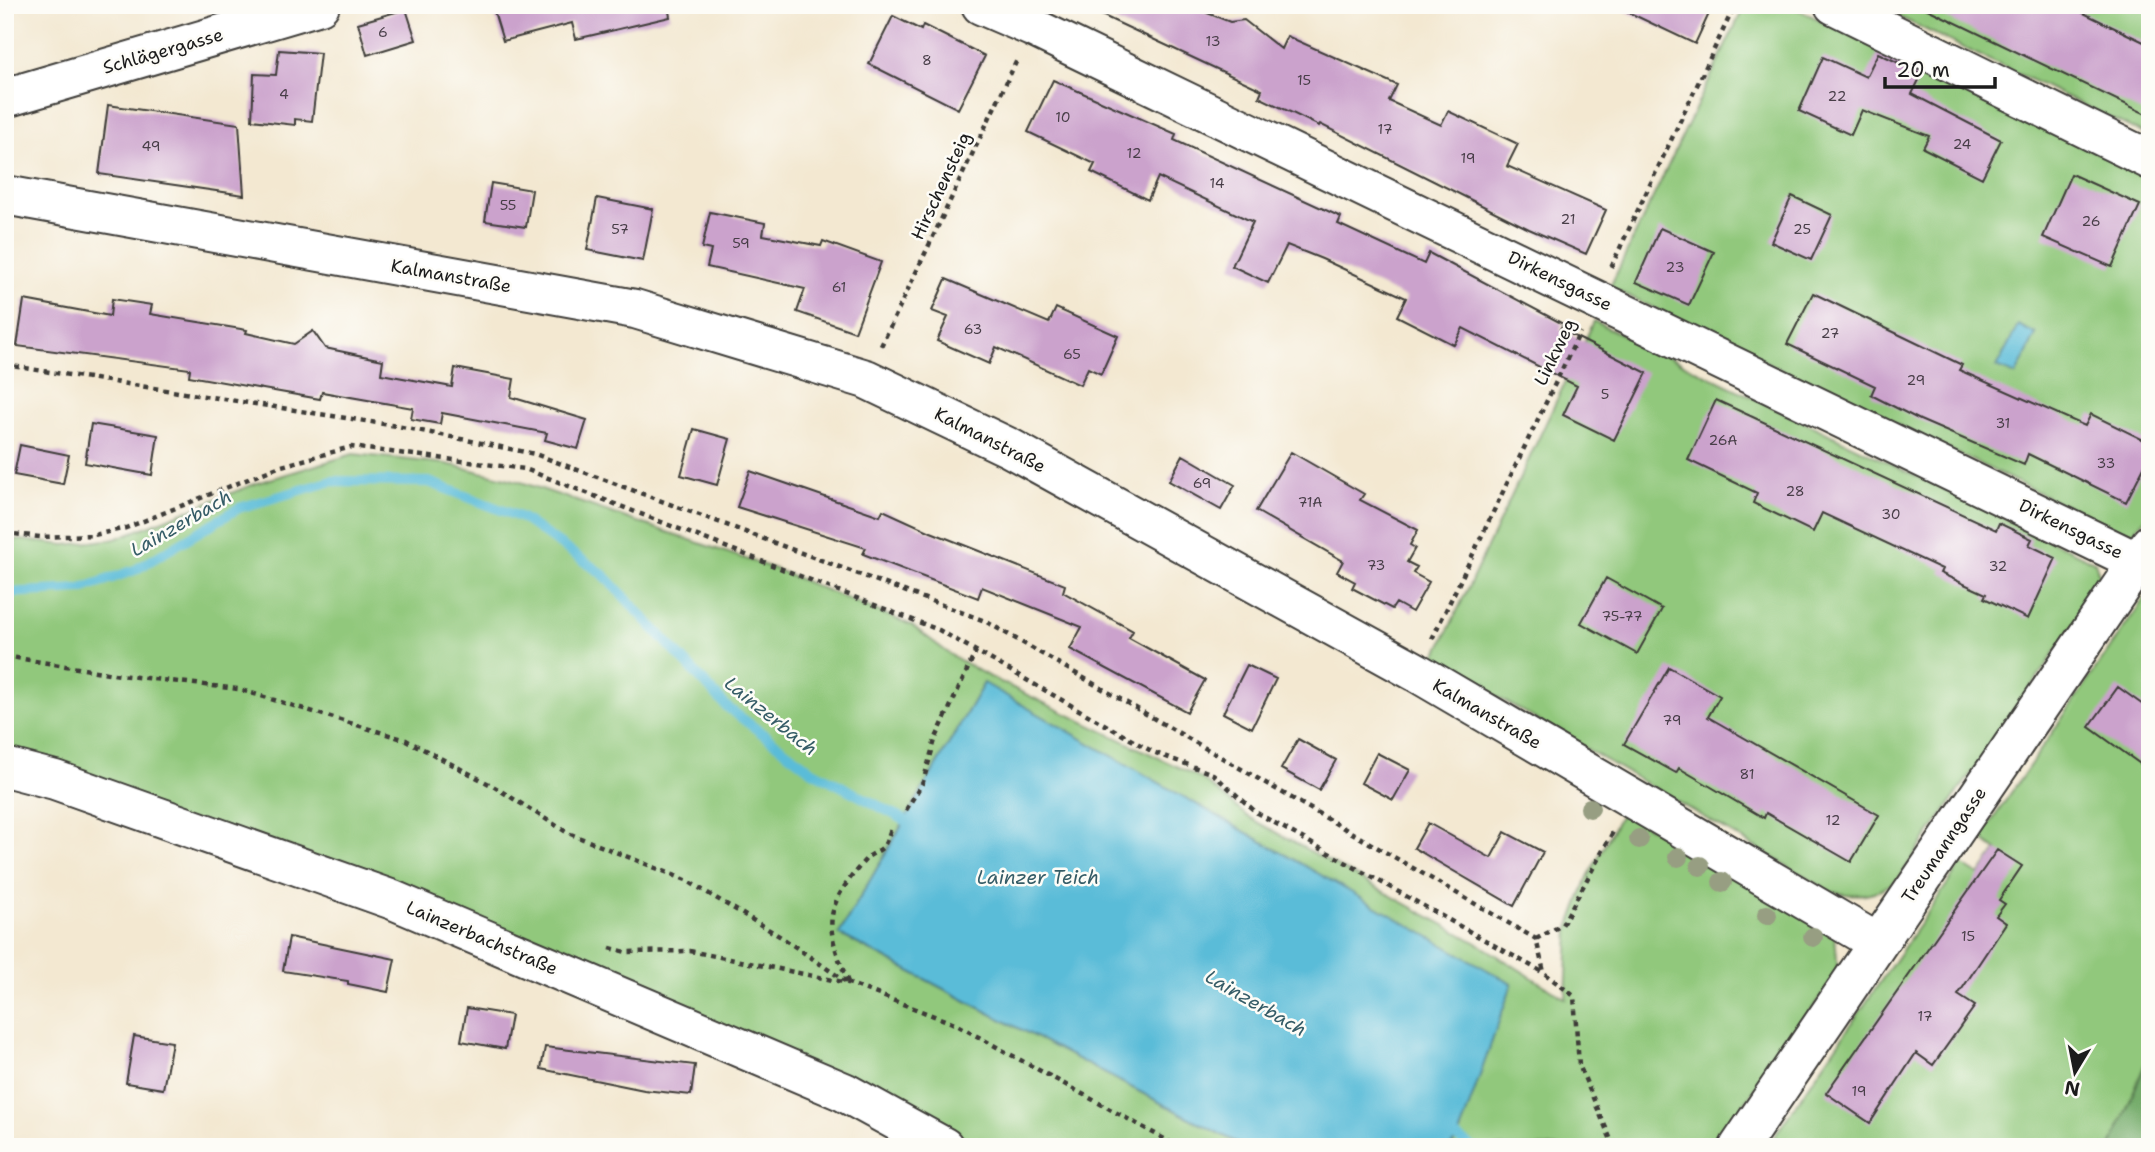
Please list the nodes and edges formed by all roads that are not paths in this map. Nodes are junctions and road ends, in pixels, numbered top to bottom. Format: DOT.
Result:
graph roads {
  1 [pos="320,5"];
  2 [pos="981,5"];
  3 [pos="1834,5"];
  4 [pos="5,98"];
  5 [pos="2150,160"];
  6 [pos="5,195"];
  7 [pos="2144,553"];
  8 [pos="5,767"];
  9 [pos="1878,943"];
  10 [pos="944,1147"];
  11 [pos="1739,1147"];
  1 -- 4 [label="street, Schlägergasse"];
  2 -- 7 [label="street, Dirkensgasse"];
  3 -- 5 [label="street"];
  6 -- 9 [label="street, Kalmanstraße"];
  7 -- 9 [label="street, Treumanngasse"];
  8 -- 10 [label="street, Lainzerbachstraße"];
  9 -- 11 [label="street, Treumanngasse"];
}
